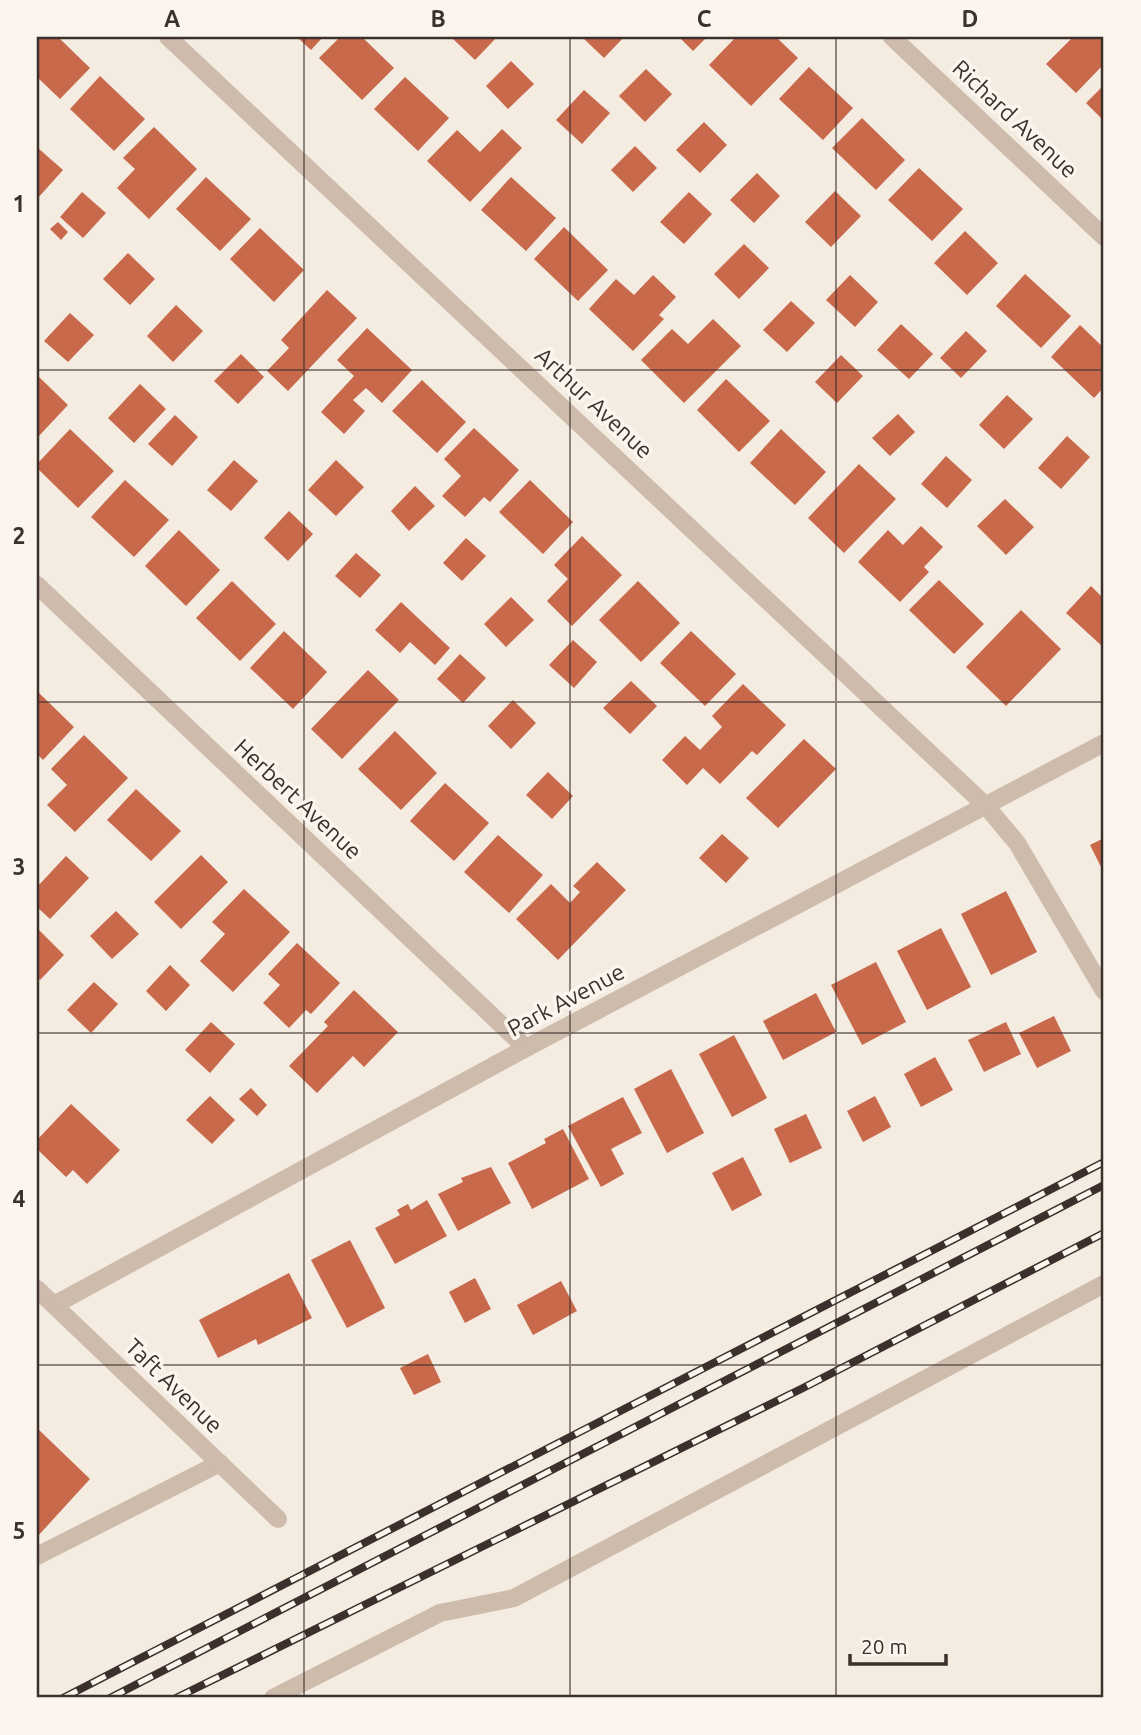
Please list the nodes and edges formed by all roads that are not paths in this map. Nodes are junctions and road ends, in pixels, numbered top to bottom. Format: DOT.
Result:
graph roads {
  1 [pos="168,37"];
  2 [pos="892,37"];
  3 [pos="1104,237"];
  4 [pos="37,584"];
  5 [pos="1104,743"];
  6 [pos="986,806"];
  7 [pos="1104,991"];
  8 [pos="526,1048"];
  9 [pos="1104,1284"];
  10 [pos="37,1289"];
  11 [pos="54,1305"];
  12 [pos="220,1463"];
  13 [pos="278,1519"];
  14 [pos="37,1556"];
  15 [pos="273,1698"];
  1 -- 6 [label="street, Arthur Avenue"];
  2 -- 3 [label="street, Richard Avenue"];
  4 -- 8 [label="street, Herbert Avenue"];
  5 -- 6 [label="street, Park Avenue"];
  6 -- 7 [label="street, Arthur Avenue"];
  6 -- 8 [label="street, Park Avenue"];
  8 -- 11 [label="street, Park Avenue"];
  9 -- 15 [label="street"];
  10 -- 11 [label="street, Taft Avenue"];
  11 -- 12 [label="street, Taft Avenue"];
  12 -- 13 [label="street, Taft Avenue"];
  12 -- 14 [label="street"];
}
